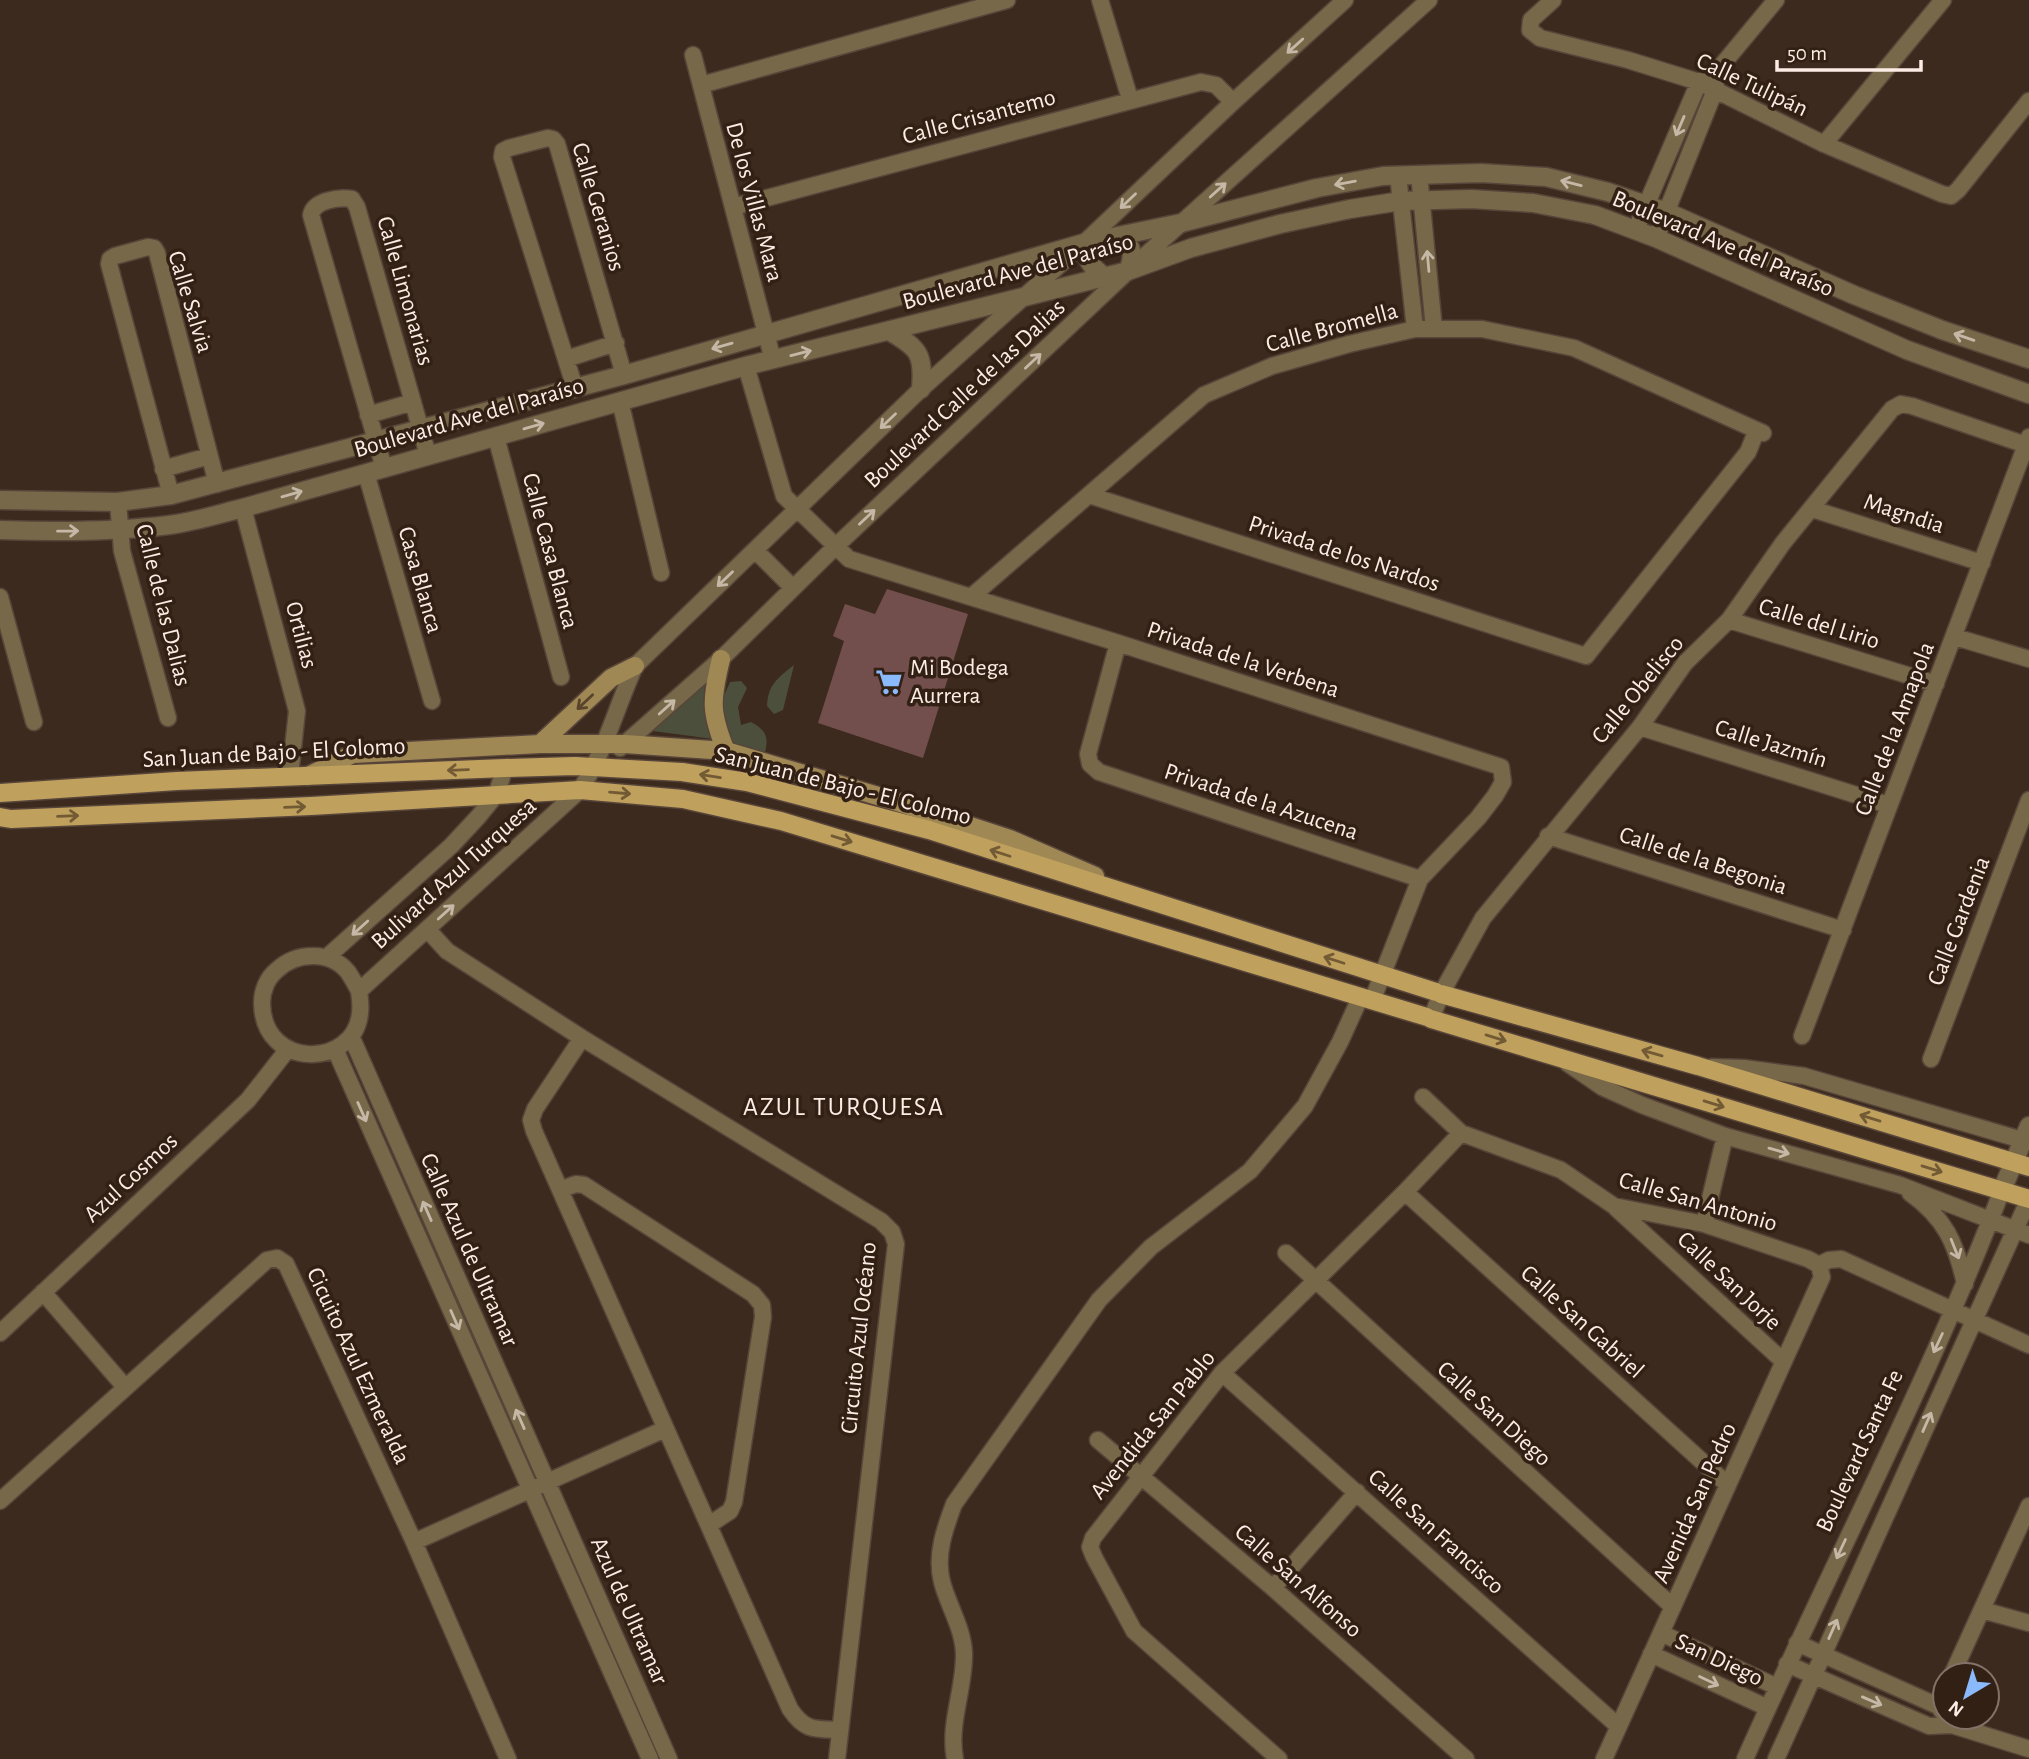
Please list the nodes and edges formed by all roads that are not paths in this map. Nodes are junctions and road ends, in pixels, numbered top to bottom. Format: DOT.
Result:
graph roads {
  1 [pos="1007,0"];
  2 [pos="1100,0"];
  3 [pos="1345,0"];
  4 [pos="1429,0"];
  5 [pos="1553,0"];
  6 [pos="1776,0"];
  7 [pos="1943,0"];
  8 [pos="693,55"];
  9 [pos="1717,71"];
  10 [pos="1699,82"];
  11 [pos="701,85"];
  12 [pos="1715,90"];
  13 [pos="1130,99"];
  14 [pos="2029,101"];
  15 [pos="1233,102"];
  16 [pos="1824,144"];
  17 [pos="1419,174"];
  18 [pos="1398,175"];
  19 [pos="1422,200"];
  20 [pos="1401,201"];
  21 [pos="1647,204"];
  22 [pos="733,207"];
  23 [pos="1667,212"];
  24 [pos="1181,223"];
  25 [pos="1636,229"];
  26 [pos="1124,235"];
  27 [pos="1656,237"];
  28 [pos="1084,243"];
  29 [pos="1128,271"];
  30 [pos="1105,277"];
  31 [pos="1027,295"];
  32 [pos="1415,329"];
  33 [pos="1434,329"];
  34 [pos="889,331"];
  35 [pos="765,334"];
  36 [pos="615,343"];
  37 [pos="566,359"];
  38 [pos="2029,359"];
  39 [pos="773,360"];
  40 [pos="746,366"];
  41 [pos="624,375"];
  42 [pos="575,388"];
  43 [pos="921,389"];
  44 [pos="2029,394"];
  45 [pos="620,401"];
  46 [pos="413,402"];
  47 [pos="368,415"];
  48 [pos="420,428"];
  49 [pos="496,437"];
  50 [pos="376,441"];
  51 [pos="2028,441"];
  52 [pos="428,455"];
  53 [pos="209,456"];
  54 [pos="384,468"];
  55 [pos="163,469"];
  56 [pos="366,473"];
  57 [pos="217,484"];
  58 [pos="171,495"];
  59 [pos="1089,495"];
  60 [pos="0,498"];
  61 [pos="118,502"];
  62 [pos="243,508"];
  63 [pos="797,509"];
  64 [pos="1812,509"];
  65 [pos="0,530"];
  66 [pos="119,530"];
  67 [pos="836,546"];
  68 [pos="755,550"];
  69 [pos="1982,563"];
  70 [pos="661,573"];
  71 [pos="793,588"];
  72 [pos="0,597"];
  73 [pos="971,597"];
  74 [pos="1729,620"];
  75 [pos="1955,638"];
  76 [pos="1118,643"];
  77 [pos="1586,656"];
  78 [pos="721,659"];
  79 [pos="2029,659"];
  80 [pos="635,666"];
  81 [pos="561,677"];
  82 [pos="1936,684"];
  83 [pos="432,701"];
  84 [pos="168,718"];
  85 [pos="34,722"];
  86 [pos="1640,727"];
  87 [pos="540,744"];
  88 [pos="605,744"];
  89 [pos="625,744"];
  90 [pos="726,751"];
  91 [pos="596,766"];
  92 [pos="505,768"];
  93 [pos="299,776"];
  94 [pos="580,790"];
  95 [pos="0,793"];
  96 [pos="496,795"];
  97 [pos="2029,800"];
  98 [pos="1888,805"];
  99 [pos="0,817"];
  100 [pos="1548,836"];
  101 [pos="1420,878"];
  102 [pos="1150,900"];
  103 [pos="427,929"];
  104 [pos="1843,930"];
  105 [pos="327,957"];
  106 [pos="1391,978"];
  107 [pos="359,991"];
  108 [pos="1439,993"];
  109 [pos="1374,1002"];
  110 [pos="1429,1018"];
  111 [pos="351,1036"];
  112 [pos="1802,1036"];
  113 [pos="582,1038"];
  114 [pos="288,1049"];
  115 [pos="335,1049"];
  116 [pos="1559,1058"];
  117 [pos="1931,1059"];
  118 [pos="1698,1066"];
  119 [pos="1423,1097"];
  120 [pos="1461,1133"];
  121 [pos="1725,1136"];
  122 [pos="2027,1136"];
  123 [pos="2021,1164"];
  124 [pos="1900,1185"];
  125 [pos="562,1189"];
  126 [pos="2002,1190"];
  127 [pos="1405,1192"];
  128 [pos="2029,1199"];
  129 [pos="1614,1206"];
  130 [pos="1991,1219"];
  131 [pos="1704,1224"];
  132 [pos="2022,1232"];
  133 [pos="1286,1254"];
  134 [pos="1819,1265"];
  135 [pos="1315,1282"];
  136 [pos="1965,1284"];
  137 [pos="43,1292"];
  138 [pos="1953,1310"];
  139 [pos="1973,1320"];
  140 [pos="0,1333"];
  141 [pos="2029,1345"];
  142 [pos="1783,1361"];
  143 [pos="1222,1373"];
  144 [pos="125,1387"];
  145 [pos="665,1429"];
  146 [pos="1098,1440"];
  147 [pos="1142,1476"];
  148 [pos="548,1481"];
  149 [pos="1728,1485"];
  150 [pos="530,1489"];
  151 [pos="1357,1492"];
  152 [pos="0,1501"];
  153 [pos="2029,1506"];
  154 [pos="709,1525"];
  155 [pos="414,1542"];
  156 [pos="1273,1588"];
  157 [pos="1673,1607"];
  158 [pos="1982,1610"];
  159 [pos="2029,1623"];
  160 [pos="1661,1633"];
  161 [pos="1797,1643"];
  162 [pos="1651,1654"];
  163 [pos="1822,1654"];
  164 [pos="1958,1661"];
  165 [pos="1787,1664"];
  166 [pos="1812,1675"];
  167 [pos="1777,1687"];
  168 [pos="1931,1705"];
  169 [pos="1768,1708"];
  170 [pos="1931,1724"];
  171 [pos="1618,1726"];
  172 [pos="839,1730"];
  173 [pos="1989,1731"];
  174 [pos="2029,1749"];
  175 [pos="508,1759"];
  176 [pos="650,1759"];
  177 [pos="669,1759"];
  178 [pos="837,1759"];
  179 [pos="955,1759"];
  180 [pos="1279,1759"];
  181 [pos="1466,1759"];
  182 [pos="1604,1759"];
  183 [pos="1745,1759"];
  184 [pos="1776,1759"];
  1 -- 11 [label="street"];
  2 -- 13 [label="street"];
  3 -- 15 [label="street, Boulevard Calle de las Dalias, one-way"];
  24 -- 4 [label="street, Boulevard Calle de las Dalias, one-way"];
  5 -- 10 [label="street, Calle Tulipán"];
  6 -- 9 [label="street"];
  7 -- 16 [label="street"];
  8 -- 11 [label="street, De los Villas Mara"];
  9 -- 10 [label="street"];
  9 -- 12 [label="street"];
  10 -- 12 [label="street, Calle Tulipán"];
  10 -- 21 [label="street, one-way"];
  11 -- 22 [label="street, De los Villas Mara"];
  12 -- 16 [label="street, Calle Tulipán"];
  12 -- 23 [label="street"];
  13 -- 15 [label="street, Calle Crisantemo"];
  13 -- 22 [label="street, Calle Crisantemo"];
  14 -- 16 [label="street, Calle Tulipán"];
  15 -- 28 [label="street, Boulevard Calle de las Dalias, one-way"];
  17 -- 18 [label="street, Boulevard Ave del Paraíso"];
  17 -- 19 [label="street"];
  21 -- 17 [label="street, Boulevard Ave del Paraíso, one-way"];
  18 -- 20 [label="street"];
  18 -- 24 [label="street, Boulevard Ave del Paraíso, one-way"];
  19 -- 20 [label="street, Boulevard Ave del Paraíso"];
  19 -- 25 [label="street, Boulevard Ave del Paraíso"];
  33 -- 19 [label="street, one-way"];
  20 -- 29 [label="street, Boulevard Ave del Paraíso"];
  20 -- 32 [label="street"];
  21 -- 23 [label="street, Boulevard Ave del Paraíso"];
  21 -- 25 [label="street"];
  22 -- 35 [label="street, De los Villas Mara"];
  23 -- 27 [label="street"];
  38 -- 23 [label="street, Boulevard Ave del Paraíso, one-way"];
  24 -- 26 [label="street, Boulevard Ave del Paraíso"];
  24 -- 29 [label="street, Boulevard Calle de las Dalias"];
  25 -- 27 [label="street, Boulevard Ave del Paraíso"];
  26 -- 28 [label="street, Boulevard Ave del Paraíso"];
  26 -- 29 [label="street"];
  27 -- 44 [label="street, Boulevard Ave del Paraíso"];
  28 -- 30 [label="street"];
  28 -- 31 [label="street, Boulevard Calle de las Dalias"];
  28 -- 35 [label="street, Boulevard Ave del Paraíso"];
  29 -- 30 [label="street, Boulevard Ave del Paraíso"];
  67 -- 29 [label="street, Boulevard Calle de las Dalias, one-way"];
  30 -- 31 [label="street, Boulevard Ave del Paraíso"];
  31 -- 34 [label="street, Boulevard Ave del Paraíso"];
  31 -- 43 [label="street, Boulevard Calle de las Dalias"];
  32 -- 33 [label="street, Calle Bromella"];
  32 -- 59 [label="street, Calle Bromella"];
  33 -- 77 [label="street, Calle Bromella"];
  39 -- 34 [label="street, Boulevard Ave del Paraíso, one-way"];
  34 -- 43 [label="street"];
  35 -- 39 [label="street, De los Villas Mara"];
  35 -- 41 [label="street, Boulevard Ave del Paraíso, one-way"];
  36 -- 37 [label="street"];
  36 -- 37 [label="street, Calle Geranios"];
  36 -- 41 [label="street, Calle Geranios"];
  37 -- 42 [label="street, Calle Geranios"];
  39 -- 40 [label="street, Boulevard Ave del Paraíso"];
  40 -- 45 [label="street, Boulevard Ave del Paraíso"];
  40 -- 63 [label="street, Privada de la Verbena"];
  41 -- 42 [label="street, Boulevard Ave del Paraíso"];
  42 -- 48 [label="street, Boulevard Ave del Paraíso"];
  43 -- 63 [label="street, Boulevard Calle de las Dalias, one-way"];
  49 -- 45 [label="street, Boulevard Ave del Paraíso, one-way"];
  45 -- 70 [label="street"];
  46 -- 47 [label="street"];
  46 -- 47 [label="street, Calle Limonarias"];
  46 -- 48 [label="street, Calle Limonarias"];
  47 -- 50 [label="street, Calle Limonarias"];
  48 -- 50 [label="street, Boulevard Ave del Paraíso"];
  48 -- 52 [label="street, Calle Limonarias"];
  49 -- 52 [label="street, Boulevard Ave del Paraíso"];
  49 -- 81 [label="street, Calle Casa Blanca"];
  50 -- 54 [label="street, Calle Limonarias"];
  50 -- 57 [label="street, Boulevard Ave del Paraíso"];
  51 -- 64 [label="street, Calle Obelisco"];
  51 -- 69 [label="street, Calle de la Amapola"];
  52 -- 54 [label="street, Boulevard Ave del Paraíso"];
  53 -- 55 [label="street"];
  53 -- 55 [label="street, Calle Salvia"];
  53 -- 57 [label="street, Calle Salvia"];
  54 -- 56 [label="street, Boulevard Ave del Paraíso"];
  55 -- 58 [label="street, Calle Salvia"];
  62 -- 56 [label="street, Boulevard Ave del Paraíso, one-way"];
  56 -- 83 [label="street, Casa Blanca"];
  57 -- 58 [label="street, Boulevard Ave del Paraíso"];
  58 -- 61 [label="street, Boulevard Ave del Paraíso"];
  59 -- 73 [label="street, Calle Bromella"];
  59 -- 77 [label="street, Privada de los Nardos"];
  60 -- 61 [label="street, Boulevard Ave del Paraíso"];
  61 -- 66 [label="street, Calle de las Dalias"];
  62 -- 66 [label="street, Boulevard Ave del Paraíso"];
  62 -- 93 [label="street, Ortilias"];
  63 -- 67 [label="street, Privada de la Verbena"];
  63 -- 68 [label="street, Boulevard Calle de las Dalias"];
  64 -- 69 [label="street, Magndia"];
  64 -- 74 [label="street, Calle Obelisco"];
  65 -- 66 [label="street, Boulevard Ave del Paraíso, one-way"];
  66 -- 84 [label="street, Calle de las Dalias"];
  67 -- 71 [label="street, Boulevard Calle de las Dalias"];
  67 -- 73 [label="street, Privada de la Verbena"];
  68 -- 71 [label="street"];
  68 -- 80 [label="street, Boulevard Calle de las Dalias, one-way"];
  69 -- 75 [label="street, Calle de la Amapola"];
  71 -- 78 [label="street, Boulevard Calle de las Dalias"];
  72 -- 85 [label="street"];
  73 -- 76 [label="street, Privada de la Verbena"];
  74 -- 82 [label="street, Calle del Lirio"];
  74 -- 86 [label="street, Calle Obelisco"];
  75 -- 79 [label="street"];
  75 -- 82 [label="street, Calle de la Amapola"];
  76 -- 101 [label="street, Privada de la Azucena"];
  76 -- 101 [label="street, Privada de la Verbena"];
  89 -- 78 [label="street, Boulevard Calle de las Dalias, one-way"];
  78 -- 90 [label="main road"];
  80 -- 87 [label="main road, one-way"];
  80 -- 88 [label="street, Boulevard Calle de las Dalias"];
  82 -- 98 [label="street, Calle de la Amapola"];
  86 -- 98 [label="street, Calle Jazmín"];
  86 -- 100 [label="street, Calle Obelisco"];
  87 -- 88 [label="main road"];
  87 -- 93 [label="main road"];
  88 -- 89 [label="main road"];
  88 -- 91 [label="street, Boulevard Calle de las Dalias"];
  89 -- 90 [label="main road"];
  89 -- 91 [label="street, Boulevard Calle de las Dalias"];
  90 -- 102 [label="main road"];
  91 -- 92 [label="main road, San Juan de Bajo - El Colomo"];
  91 -- 94 [label="street, Boulevard Calle de las Dalias"];
  102 -- 91 [label="main road, San Juan de Bajo - El Colomo, one-way"];
  92 -- 93 [label="main road, San Juan de Bajo - El Colomo, one-way"];
  92 -- 96 [label="street, Bulivard Azul Turquesa"];
  93 -- 95 [label="main road, San Juan de Bajo - El Colomo"];
  94 -- 96 [label="main road, San Juan de Bajo - El Colomo"];
  103 -- 94 [label="street, Bulivard Azul Turquesa, one-way"];
  94 -- 109 [label="main road, San Juan de Bajo - El Colomo, one-way"];
  99 -- 96 [label="main road, San Juan de Bajo - El Colomo, one-way"];
  96 -- 105 [label="street, Bulivard Azul Turquesa, one-way"];
  97 -- 117 [label="street, Calle Gardenia"];
  98 -- 104 [label="street, Calle de la Amapola"];
  100 -- 104 [label="street, Calle de la Begonia"];
  100 -- 108 [label="street, Calle Obelisco"];
  101 -- 106 [label="street"];
  106 -- 102 [label="main road, San Juan de Bajo - El Colomo, one-way"];
  103 -- 107 [label="street, Bulivard Azul Turquesa"];
  103 -- 113 [label="street, Circuito Azul Océano"];
  104 -- 112 [label="street, Calle de la Amapola"];
  105 -- 107 [label="street"];
  105 -- 114 [label="street"];
  106 -- 108 [label="main road, San Juan de Bajo - El Colomo"];
  106 -- 109 [label="street"];
  107 -- 111 [label="street"];
  108 -- 110 [label="street, Calle Obelisco"];
  118 -- 108 [label="main road, San Juan de Bajo - El Colomo, one-way"];
  109 -- 110 [label="main road, San Juan de Bajo - El Colomo"];
  109 -- 179 [label="street"];
  110 -- 116 [label="main road, San Juan de Bajo - El Colomo, one-way"];
  111 -- 115 [label="street"];
  148 -- 111 [label="street, Calle Azul de Ultramar, one-way"];
  113 -- 125 [label="street"];
  113 -- 172 [label="street, Circuito Azul Océano"];
  114 -- 115 [label="street"];
  114 -- 137 [label="street, Azul Cosmos"];
  115 -- 150 [label="street, Calle Azul de Ultramar, one-way"];
  116 -- 121 [label="street"];
  116 -- 126 [label="main road, San Juan de Bajo - El Colomo, one-way"];
  118 -- 122 [label="street"];
  123 -- 118 [label="main road, San Juan de Bajo - El Colomo, one-way"];
  119 -- 120 [label="street, Calle San Antonio"];
  120 -- 127 [label="street, Avendida San Pablo"];
  120 -- 129 [label="street, Calle San Antonio"];
  121 -- 124 [label="street, one-way"];
  121 -- 131 [label="street"];
  122 -- 123 [label="street, Boulevard Santa Fe"];
  123 -- 126 [label="street, Boulevard Santa Fe"];
  124 -- 130 [label="street"];
  124 -- 136 [label="street, one-way"];
  125 -- 145 [label="street"];
  125 -- 154 [label="street"];
  126 -- 128 [label="main road, San Juan de Bajo - El Colomo"];
  126 -- 130 [label="street, Boulevard Santa Fe"];
  127 -- 135 [label="street, Avendida San Pablo"];
  127 -- 149 [label="street, Calle San Gabriel"];
  128 -- 132 [label="street, Boulevard Santa Fe"];
  129 -- 131 [label="street, Calle San Antonio"];
  129 -- 142 [label="street, Calle San Jorje"];
  130 -- 132 [label="street"];
  130 -- 136 [label="street, Boulevard Santa Fe"];
  131 -- 134 [label="street, Calle San Antonio"];
  132 -- 139 [label="street, Boulevard Santa Fe"];
  133 -- 135 [label="street, Calle San Diego"];
  134 -- 138 [label="street"];
  134 -- 142 [label="street, Avenida San Pedro"];
  135 -- 143 [label="street, Avendida San Pablo"];
  135 -- 157 [label="street, Calle San Diego"];
  136 -- 138 [label="street, Boulevard Santa Fe"];
  137 -- 140 [label="street, Azul Cosmos"];
  137 -- 144 [label="street"];
  138 -- 139 [label="street"];
  138 -- 161 [label="street, Boulevard Santa Fe, one-way"];
  139 -- 141 [label="street"];
  163 -- 139 [label="street, Boulevard Santa Fe, one-way"];
  142 -- 149 [label="street, Avenida San Pedro"];
  143 -- 147 [label="street, Avendida San Pablo"];
  143 -- 151 [label="street, Calle San Francisco"];
  144 -- 152 [label="street, Cicuito Azul Ezmeralda"];
  144 -- 155 [label="street, Cicuito Azul Ezmeralda"];
  145 -- 148 [label="street"];
  145 -- 154 [label="street"];
  146 -- 147 [label="street, Calle San Alfonso"];
  147 -- 156 [label="street, Calle San Alfonso"];
  147 -- 180 [label="street, Avendida San Pablo"];
  148 -- 150 [label="street"];
  148 -- 177 [label="street, Azul de Ultramar"];
  149 -- 157 [label="street, Avenida San Pedro"];
  150 -- 155 [label="street"];
  150 -- 176 [label="street, Azul de Ultramar"];
  151 -- 156 [label="street"];
  151 -- 171 [label="street, Calle San Francisco"];
  153 -- 158 [label="street"];
  154 -- 172 [label="street"];
  155 -- 175 [label="street, Cicuito Azul Ezmeralda"];
  156 -- 181 [label="street, Calle San Alfonso"];
  157 -- 160 [label="street, Avenida San Pedro"];
  158 -- 159 [label="street"];
  158 -- 164 [label="street"];
  160 -- 162 [label="street, Avenida San Pedro"];
  160 -- 167 [label="street, San Diego"];
  161 -- 163 [label="street"];
  161 -- 165 [label="street, Boulevard Santa Fe"];
  162 -- 169 [label="street, San Diego, one-way"];
  162 -- 171 [label="street, Avenida San Pedro"];
  163 -- 166 [label="street, Boulevard Santa Fe"];
  163 -- 168 [label="street"];
  165 -- 166 [label="street"];
  165 -- 167 [label="street, Boulevard Santa Fe"];
  166 -- 170 [label="street, one-way"];
  166 -- 184 [label="street, Boulevard Santa Fe"];
  167 -- 169 [label="street, Boulevard Santa Fe"];
  169 -- 183 [label="street, Boulevard Santa Fe"];
  171 -- 182 [label="street, Avenida San Pedro"];
  172 -- 178 [label="street, Circuito Azul Océano"];
  173 -- 174 [label="street"];
}
